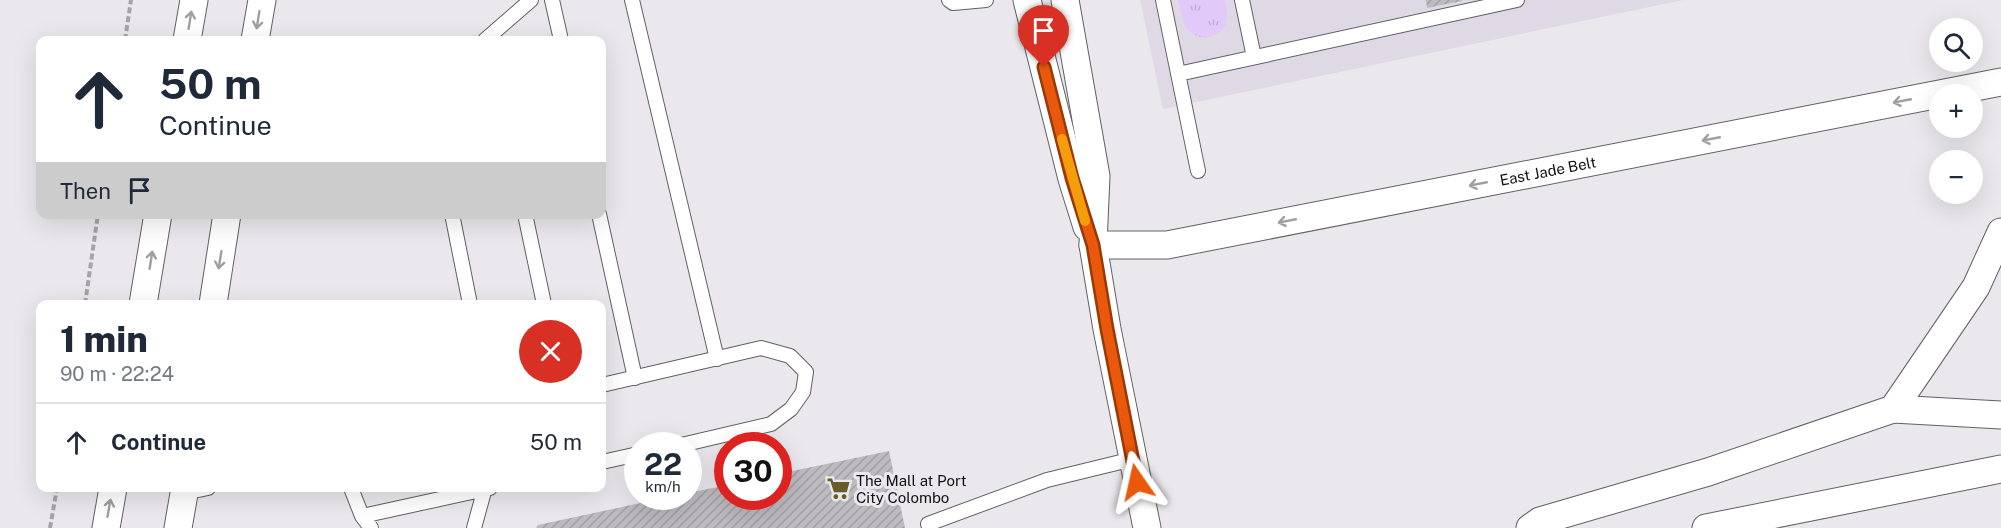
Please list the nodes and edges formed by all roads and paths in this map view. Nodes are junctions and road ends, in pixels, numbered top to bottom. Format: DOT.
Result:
graph roads {
  1 [pos="131,0"];
  2 [pos="194,0"];
  3 [pos="262,0"];
  4 [pos="531,0"];
  5 [pos="552,0"];
  6 [pos="632,0"];
  7 [pos="949,0"];
  8 [pos="986,0"];
  9 [pos="1027,0"];
  10 [pos="1065,0"];
  11 [pos="1163,0"];
  12 [pos="1242,0"];
  13 [pos="1517,0"];
  14 [pos="126,36"];
  15 [pos="188,36"];
  16 [pos="256,36"];
  17 [pos="490,36"];
  18 [pos="560,36"];
  19 [pos="1254,57"];
  20 [pos="1178,74"];
  21 [pos="2001,82"];
  22 [pos="1198,171"];
  23 [pos="97,219"];
  24 [pos="157,219"];
  25 [pos="226,219"];
  26 [pos="453,219"];
  27 [pos="526,219"];
  28 [pos="600,219"];
  29 [pos="2001,232"];
  30 [pos="1093,245"];
  31 [pos="86,300"];
  32 [pos="144,300"];
  33 [pos="214,300"];
  34 [pos="469,300"];
  35 [pos="543,300"];
  36 [pos="717,359"];
  37 [pos="635,378"];
  38 [pos="606,384"];
  39 [pos="1893,409"];
  40 [pos="2001,414"];
  41 [pos="702,440"];
  42 [pos="624,457"];
  43 [pos="1133,459"];
  44 [pos="606,461"];
  45 [pos="2001,469"];
  46 [pos="56,492"];
  47 [pos="111,492"];
  48 [pos="191,492"];
  49 [pos="353,492"];
  50 [pos="468,492"];
  51 [pos="485,492"];
  52 [pos="362,516"];
  53 [pos="928,524"];
  54 [pos="50,528"];
  55 [pos="106,528"];
  56 [pos="178,528"];
  57 [pos="371,528"];
  58 [pos="474,528"];
  59 [pos="1147,528"];
  60 [pos="1530,528"];
  61 [pos="1706,528"];
  1 -- 14 [label="path"];
  15 -- 2 [label="street, one-way"];
  3 -- 16 [label="street, one-way"];
  4 -- 17 [label="lane"];
  5 -- 18 [label="lane"];
  6 -- 36 [label="lane"];
  7 -- 8 [label="lane"];
  9 -- 30 [label="street"];
  10 -- 30 [label="street"];
  11 -- 20 [label="lane"];
  12 -- 19 [label="lane"];
  13 -- 19 [label="lane"];
  19 -- 20 [label="lane"];
  20 -- 22 [label="lane"];
  21 -- 30 [label="street, East Jade Belt, one-way"];
  23 -- 31 [label="path"];
  32 -- 24 [label="street, one-way"];
  25 -- 33 [label="street, one-way"];
  26 -- 34 [label="lane"];
  27 -- 35 [label="lane"];
  28 -- 37 [label="lane"];
  29 -- 39 [label="street"];
  30 -- 43 [label="street"];
  36 -- 37 [label="lane"];
  36 -- 41 [label="lane"];
  37 -- 38 [label="lane"];
  39 -- 40 [label="street"];
  39 -- 60 [label="street"];
  42 -- 44 [label="lane"];
  43 -- 53 [label="lane"];
  43 -- 59 [label="street"];
  45 -- 61 [label="street"];
  46 -- 54 [label="path"];
  55 -- 47 [label="street, one-way"];
  48 -- 56 [label="street"];
  49 -- 52 [label="lane"];
  50 -- 52 [label="lane"];
  51 -- 58 [label="lane"];
  52 -- 57 [label="lane"];
}
